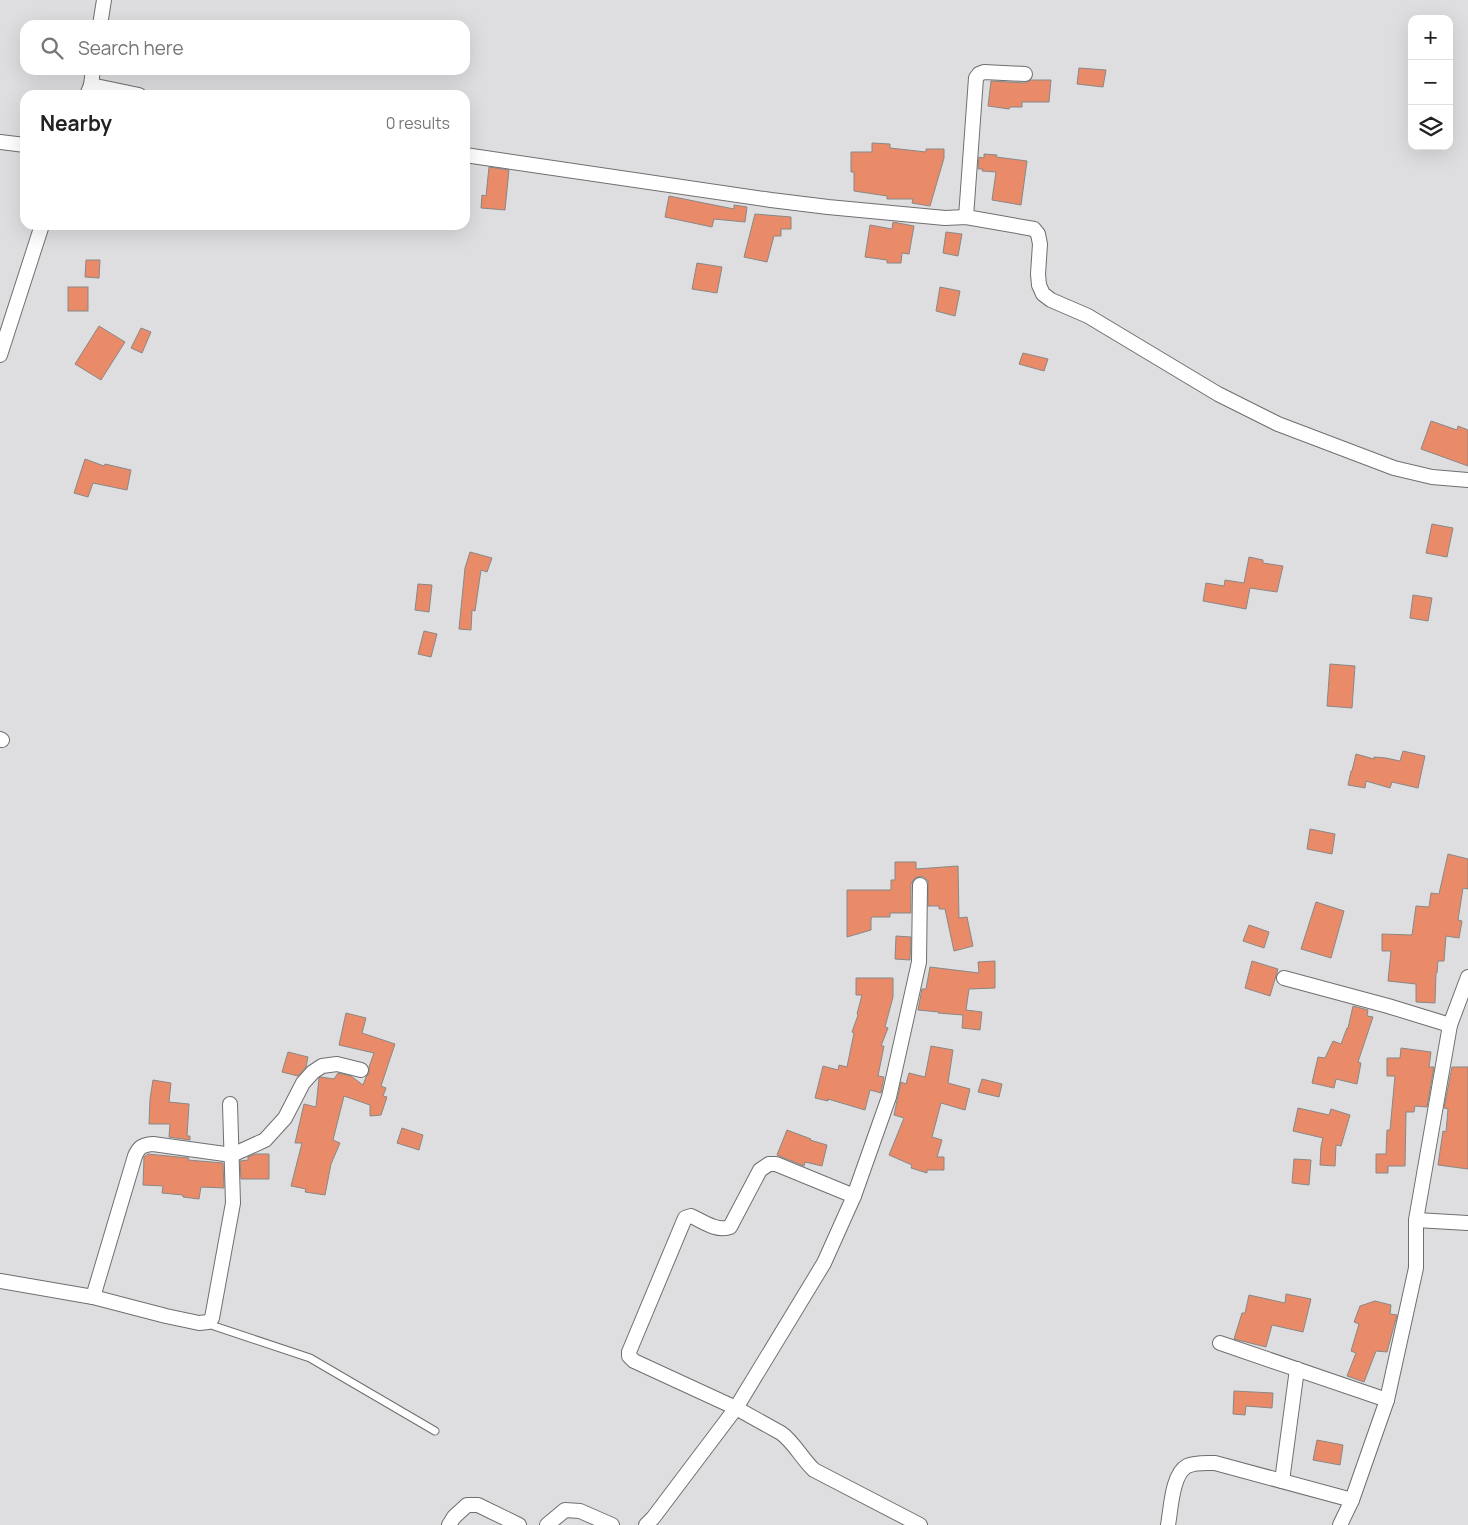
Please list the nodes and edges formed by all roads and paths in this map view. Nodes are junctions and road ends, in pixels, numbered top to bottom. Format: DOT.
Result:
graph roads {
  1 [pos="104,0"];
  2 [pos="101,20"];
  3 [pos="1026,74"];
  4 [pos="92,75"];
  5 [pos="89,90"];
  6 [pos="0,142"];
  7 [pos="20,144"];
  8 [pos="470,156"];
  9 [pos="966,217"];
  10 [pos="40,230"];
  11 [pos="0,356"];
  12 [pos="1468,480"];
  13 [pos="920,885"];
  14 [pos="1468,977"];
  15 [pos="1284,978"];
  16 [pos="1450,1025"];
  17 [pos="361,1070"];
  18 [pos="230,1104"];
  19 [pos="232,1156"];
  20 [pos="854,1196"];
  21 [pos="1416,1220"];
  22 [pos="1468,1223"];
  23 [pos="0,1281"];
  24 [pos="93,1297"];
  25 [pos="204,1323"];
  26 [pos="1220,1342"];
  27 [pos="1297,1369"];
  28 [pos="1387,1400"];
  29 [pos="736,1408"];
  30 [pos="435,1430"];
  31 [pos="1282,1481"];
  32 [pos="1352,1500"];
  33 [pos="449,1525"];
  34 [pos="519,1525"];
  35 [pos="547,1525"];
  36 [pos="612,1525"];
  37 [pos="646,1525"];
  38 [pos="920,1525"];
  39 [pos="1168,1525"];
  40 [pos="1340,1525"];
  1 -- 2 [label="street"];
  3 -- 9 [label="street"];
  4 -- 5 [label="street"];
  6 -- 7 [label="street"];
  8 -- 9 [label="street"];
  9 -- 12 [label="street"];
  10 -- 11 [label="street"];
  13 -- 20 [label="street"];
  14 -- 16 [label="street"];
  15 -- 16 [label="street"];
  16 -- 21 [label="street"];
  17 -- 19 [label="street"];
  18 -- 19 [label="street"];
  19 -- 24 [label="street"];
  19 -- 25 [label="street"];
  20 -- 29 [label="street"];
  20 -- 29 [label="street"];
  21 -- 22 [label="street"];
  21 -- 28 [label="street"];
  23 -- 24 [label="street"];
  24 -- 25 [label="street"];
  25 -- 30 [label="lane"];
  26 -- 27 [label="street"];
  27 -- 28 [label="street"];
  27 -- 31 [label="street"];
  28 -- 32 [label="street"];
  29 -- 37 [label="street"];
  29 -- 38 [label="street"];
  31 -- 32 [label="street"];
  31 -- 39 [label="street"];
  32 -- 40 [label="street"];
  33 -- 34 [label="street"];
  35 -- 36 [label="street"];
}
